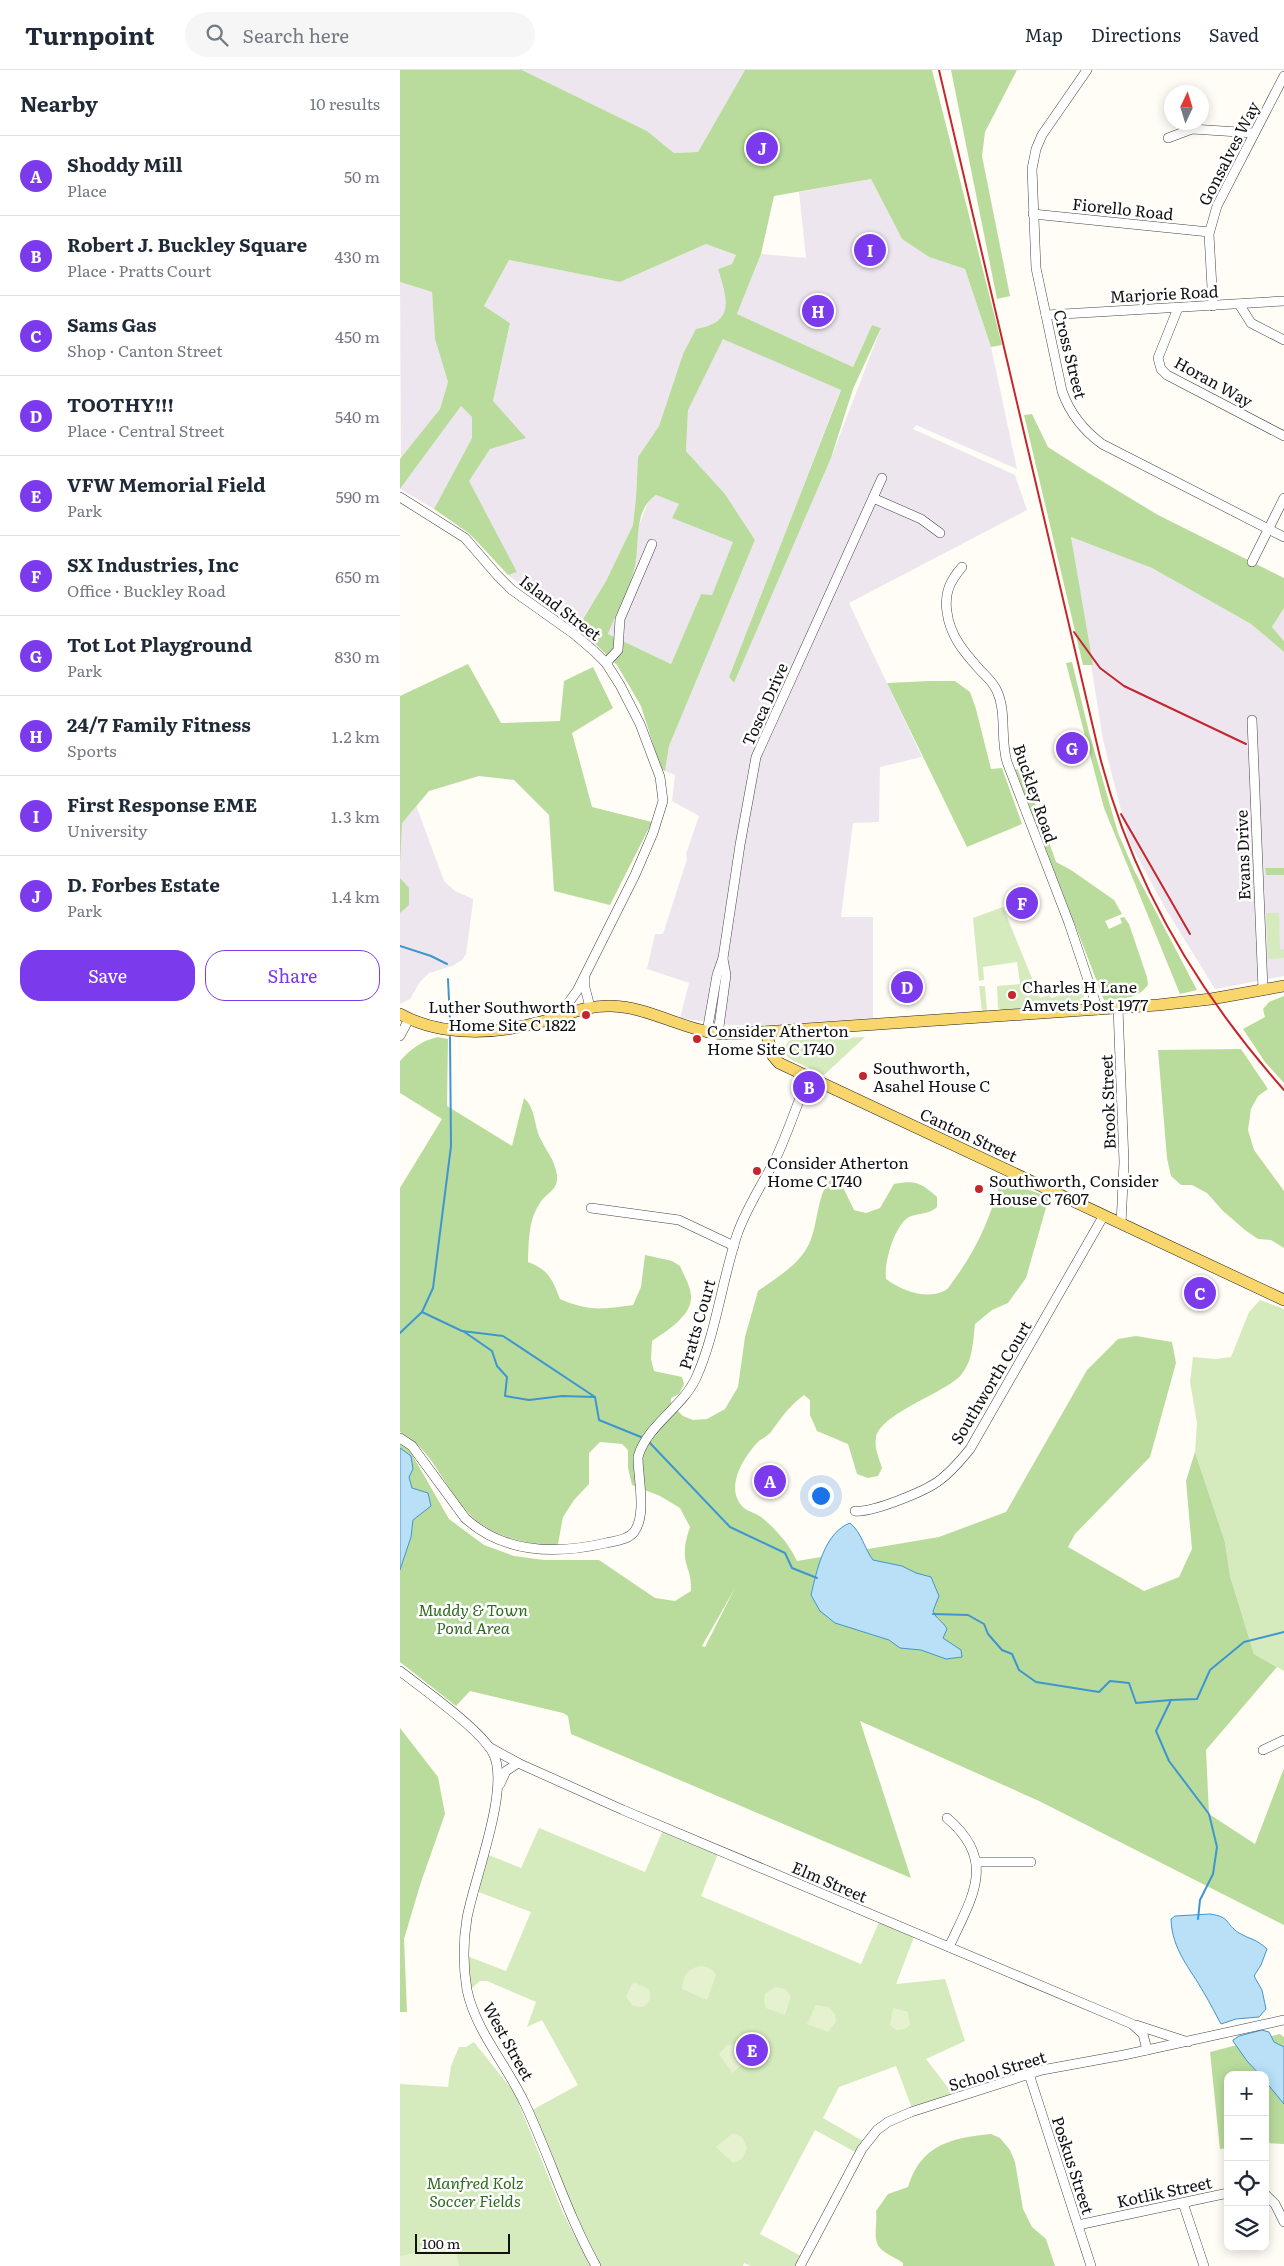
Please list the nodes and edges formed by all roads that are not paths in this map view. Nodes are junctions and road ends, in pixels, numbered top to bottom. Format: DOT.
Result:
graph roads {
  1 [pos="1086,70"];
  2 [pos="1284,76"];
  3 [pos="1254,133"];
  4 [pos="1168,138"];
  5 [pos="1033,214"];
  6 [pos="1209,232"];
  7 [pos="1284,301"];
  8 [pos="1239,304"];
  9 [pos="1212,306"];
  10 [pos="1178,308"];
  11 [pos="1046,315"];
  12 [pos="1284,340"];
  13 [pos="1284,436"];
  14 [pos="882,478"];
  15 [pos="400,496"];
  16 [pos="873,498"];
  17 [pos="1284,498"];
  18 [pos="1268,529"];
  19 [pos="940,533"];
  20 [pos="1284,537"];
  21 [pos="652,544"];
  22 [pos="1252,562"];
  23 [pos="962,567"];
  24 [pos="606,663"];
  25 [pos="1252,720"];
  26 [pos="587,971"];
  27 [pos="1284,986"];
  28 [pos="1263,989"];
  29 [pos="578,991"];
  30 [pos="586,1008"];
  31 [pos="1118,1008"];
  32 [pos="1098,1010"];
  33 [pos="405,1017"];
  34 [pos="550,1019"];
  35 [pos="766,1032"];
  36 [pos="713,1033"];
  37 [pos="400,1036"];
  38 [pos="808,1076"];
  39 [pos="591,1208"];
  40 [pos="1104,1216"];
  41 [pos="1121,1224"];
  42 [pos="734,1246"];
  43 [pos="1284,1300"];
  44 [pos="400,1438"];
  45 [pos="855,1511"];
  46 [pos="400,1671"];
  47 [pos="1284,1740"];
  48 [pos="489,1747"];
  49 [pos="1263,1750"];
  50 [pos="518,1763"];
  51 [pos="498,1789"];
  52 [pos="947,1818"];
  53 [pos="976,1862"];
  54 [pos="1031,1862"];
  55 [pos="949,1946"];
  56 [pos="1284,2020"];
  57 [pos="1132,2024"];
  58 [pos="1188,2042"];
  59 [pos="1148,2050"];
  60 [pos="1029,2074"];
  61 [pos="1224,2194"];
  62 [pos="1269,2198"];
  63 [pos="1183,2203"];
  64 [pos="1284,2222"];
  65 [pos="1078,2225"];
  66 [pos="596,2266"];
  67 [pos="800,2266"];
  68 [pos="1091,2266"];
  69 [pos="1204,2266"];
  1 -- 5 [label="street, Cross Street"];
  2 -- 3 [label="street, Gonsalves Way"];
  3 -- 4 [label="street"];
  3 -- 6 [label="street, Gonsalves Way"];
  5 -- 6 [label="street, Fiorello Road"];
  5 -- 11 [label="street, Cross Street"];
  6 -- 9 [label="street, Gonsalves Way"];
  7 -- 8 [label="street, Marjorie Road"];
  8 -- 9 [label="street, Marjorie Road"];
  8 -- 12 [label="street"];
  9 -- 10 [label="street, Marjorie Road"];
  10 -- 11 [label="street, Marjorie Road"];
  10 -- 13 [label="street, Horan Way"];
  11 -- 18 [label="street, Cross Street"];
  14 -- 16 [label="street, Tosca Drive"];
  15 -- 24 [label="street, Island Street"];
  16 -- 19 [label="street"];
  16 -- 36 [label="street, Tosca Drive"];
  17 -- 18 [label="street"];
  18 -- 20 [label="street, Cross Street"];
  18 -- 22 [label="street"];
  21 -- 24 [label="street"];
  23 -- 32 [label="street, Buckley Road"];
  24 -- 26 [label="street, Island Street"];
  25 -- 28 [label="street, Evans Drive"];
  26 -- 29 [label="street, Island Street"];
  26 -- 30 [label="street, Island Street"];
  27 -- 28 [label="main road"];
  28 -- 31 [label="main road"];
  29 -- 30 [label="street"];
  29 -- 34 [label="street, Island Street"];
  30 -- 34 [label="main road"];
  30 -- 36 [label="main road"];
  31 -- 32 [label="main road"];
  31 -- 41 [label="street, Brook Street"];
  32 -- 35 [label="main road"];
  33 -- 34 [label="main road"];
  33 -- 37 [label="street"];
  35 -- 36 [label="main road"];
  35 -- 38 [label="main road, Canton Street"];
  38 -- 40 [label="main road, Canton Street"];
  38 -- 42 [label="street, Pratts Court"];
  39 -- 42 [label="street"];
  40 -- 41 [label="main road, Canton Street"];
  40 -- 45 [label="street, Southworth Court"];
  41 -- 43 [label="main road, Canton Street"];
  42 -- 44 [label="street, Pratts Court"];
  46 -- 48 [label="street, West Street"];
  47 -- 49 [label="street"];
  48 -- 50 [label="street, Elm Street"];
  48 -- 51 [label="street, West Street"];
  50 -- 51 [label="street, West Street"];
  50 -- 55 [label="street, Elm Street"];
  51 -- 66 [label="street, West Street"];
  52 -- 53 [label="street"];
  53 -- 54 [label="street"];
  53 -- 55 [label="street"];
  55 -- 57 [label="street, Elm Street"];
  56 -- 58 [label="street, School Street"];
  57 -- 58 [label="street, Elm Street"];
  57 -- 59 [label="street"];
  58 -- 59 [label="street, School Street"];
  59 -- 60 [label="street, School Street"];
  60 -- 65 [label="street, Poskus Street"];
  60 -- 67 [label="street, School Street"];
  61 -- 63 [label="street, Kotlik Street"];
  62 -- 64 [label="street"];
  63 -- 65 [label="street, Kotlik Street"];
  63 -- 69 [label="street"];
  65 -- 68 [label="street, Poskus Street"];
}
